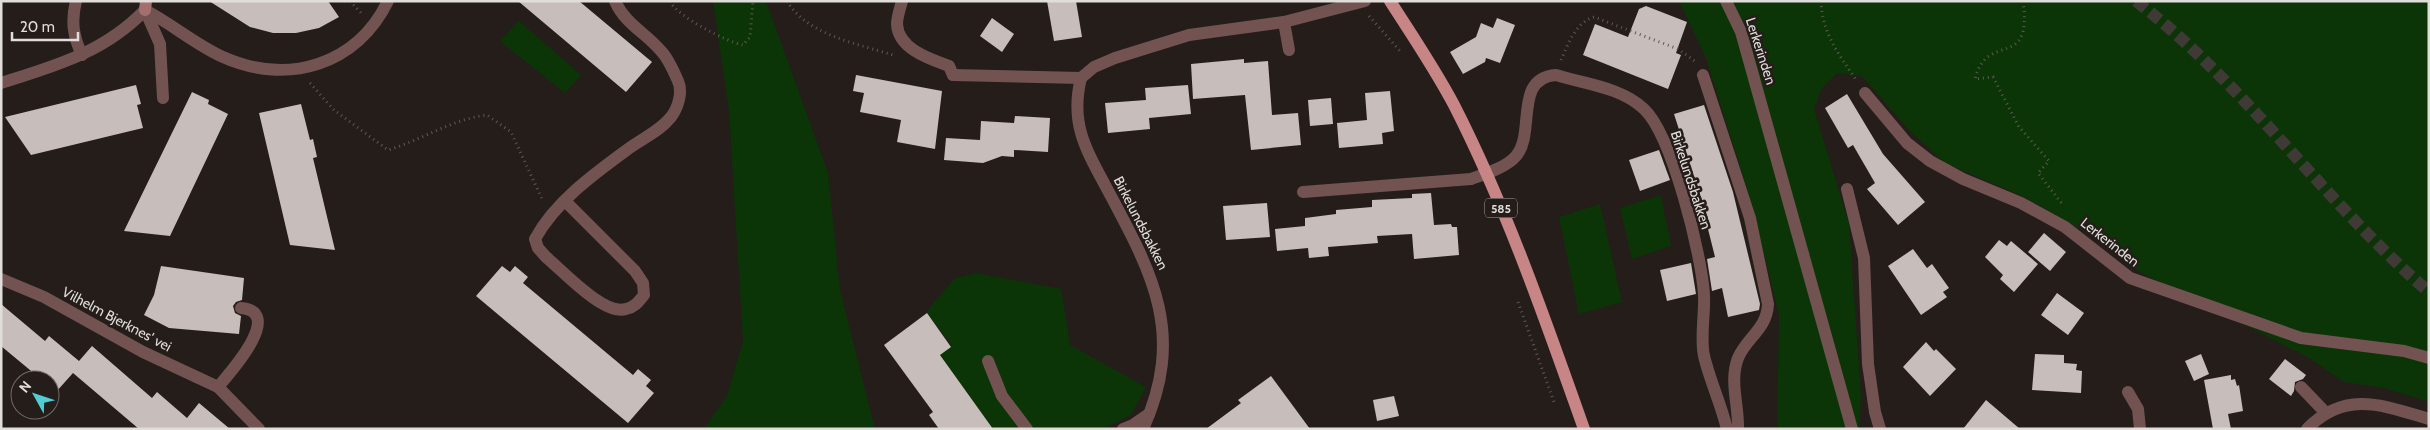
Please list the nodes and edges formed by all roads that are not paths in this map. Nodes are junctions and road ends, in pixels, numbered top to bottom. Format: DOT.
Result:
graph roads {
  1 [pos="76,1"];
  2 [pos="388,1"];
  3 [pos="615,1"];
  4 [pos="902,1"];
  5 [pos="1390,1"];
  6 [pos="1726,1"];
  7 [pos="1362,2"];
  8 [pos="145,6"];
  9 [pos="1328,6"];
  10 [pos="1284,22"];
  11 [pos="1290,50"];
  12 [pos="82,54"];
  13 [pos="1703,75"];
  14 [pos="1081,78"];
  15 [pos="1,83"];
  16 [pos="1865,93"];
  17 [pos="163,98"];
  18 [pos="1487,173"];
  19 [pos="1847,189"];
  20 [pos="1303,192"];
  21 [pos="565,201"];
  22 [pos="1,279"];
  23 [pos="241,308"];
  24 [pos="2429,358"];
  25 [pos="988,361"];
  26 [pos="218,387"];
  27 [pos="2301,387"];
  28 [pos="2128,392"];
  29 [pos="2325,412"];
  30 [pos="1149,414"];
  31 [pos="2429,419"];
  32 [pos="259,429"];
  33 [pos="1027,429"];
  34 [pos="1122,429"];
  35 [pos="1143,429"];
  36 [pos="1584,429"];
  37 [pos="1727,429"];
  38 [pos="1738,429"];
  39 [pos="1852,429"];
  40 [pos="1880,429"];
  41 [pos="2140,429"];
  42 [pos="2307,429"];
  1 -- 12 [label="street"];
  2 -- 8 [label="street"];
  3 -- 21 [label="street"];
  4 -- 14 [label="street"];
  5 -- 18 [label="main road, 585"];
  6 -- 39 [label="street, Lerkerinden"];
  7 -- 9 [label="street"];
  8 -- 12 [label="street"];
  8 -- 17 [label="street"];
  9 -- 10 [label="street"];
  10 -- 11 [label="street"];
  10 -- 14 [label="street"];
  12 -- 15 [label="street"];
  13 -- 38 [label="street"];
  14 -- 30 [label="street, Birkelundsbakken"];
  16 -- 24 [label="street, Lerkerinden"];
  18 -- 20 [label="street"];
  18 -- 36 [label="main road, 585"];
  18 -- 37 [label="street, Birkelundsbakken"];
  19 -- 40 [label="street"];
  21 -- 21 [label="street"];
  22 -- 26 [label="street, Vilhelm Bjerknes' vei"];
  23 -- 26 [label="street"];
  25 -- 33 [label="street"];
  26 -- 32 [label="street, Vilhelm Bjerknes' vei"];
  27 -- 29 [label="street"];
  28 -- 41 [label="street"];
  29 -- 31 [label="street"];
  29 -- 42 [label="street"];
  30 -- 34 [label="street"];
  30 -- 35 [label="street, Birkelundsbakken"];
}
